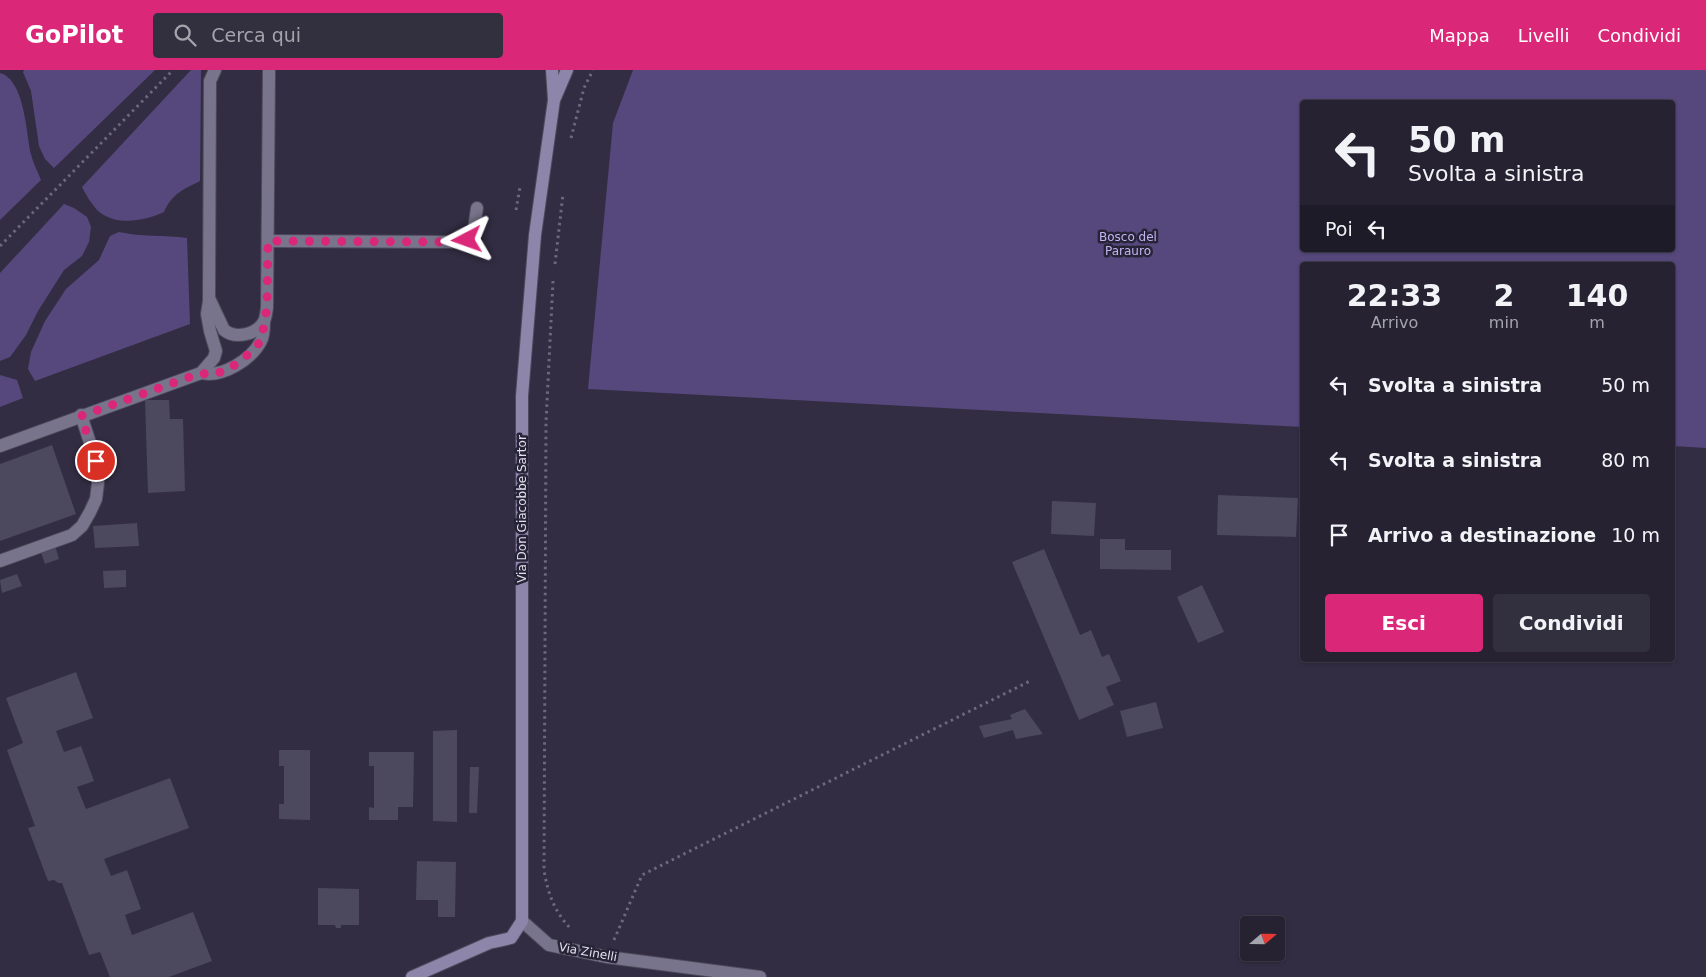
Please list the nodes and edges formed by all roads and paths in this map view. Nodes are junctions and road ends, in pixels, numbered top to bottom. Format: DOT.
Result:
graph roads {
  1 [pos="173,70"];
  2 [pos="215,70"];
  3 [pos="269,70"];
  4 [pos="552,70"];
  5 [pos="567,70"];
  6 [pos="593,70"];
  7 [pos="554,100"];
  8 [pos="569,144"];
  9 [pos="563,192"];
  10 [pos="477,208"];
  11 [pos="268,241"];
  12 [pos="0,246"];
  13 [pos="554,270"];
  14 [pos="553,280"];
  15 [pos="209,298"];
  16 [pos="264,322"];
  17 [pos="201,373"];
  18 [pos="81,416"];
  19 [pos="0,446"];
  20 [pos="0,561"];
  21 [pos="1032,680"];
  22 [pos="522,921"];
  23 [pos="570,949"];
  24 [pos="607,957"];
  25 [pos="412,977"];
  26 [pos="760,977"];
  1 -- 12 [label="path"];
  2 -- 15 [label="street"];
  3 -- 11 [label="street"];
  4 -- 7 [label="main road, Via Don Giacobbe Sartor"];
  5 -- 7 [label="main road, Via Don Giacobbe Sartor"];
  6 -- 8 [label="path"];
  7 -- 22 [label="main road, Via Don Giacobbe Sartor"];
  9 -- 13 [label="path"];
  10 -- 11 [label="street"];
  11 -- 16 [label="street"];
  14 -- 23 [label="path"];
  15 -- 16 [label="street"];
  15 -- 17 [label="street"];
  16 -- 17 [label="street"];
  17 -- 18 [label="street"];
  18 -- 19 [label="street"];
  18 -- 20 [label="street"];
  21 -- 24 [label="path"];
  22 -- 23 [label="street, Via Zinelli"];
  22 -- 25 [label="main road"];
  23 -- 24 [label="street, Via Zinelli"];
  24 -- 26 [label="street, Via Zinelli"];
}
